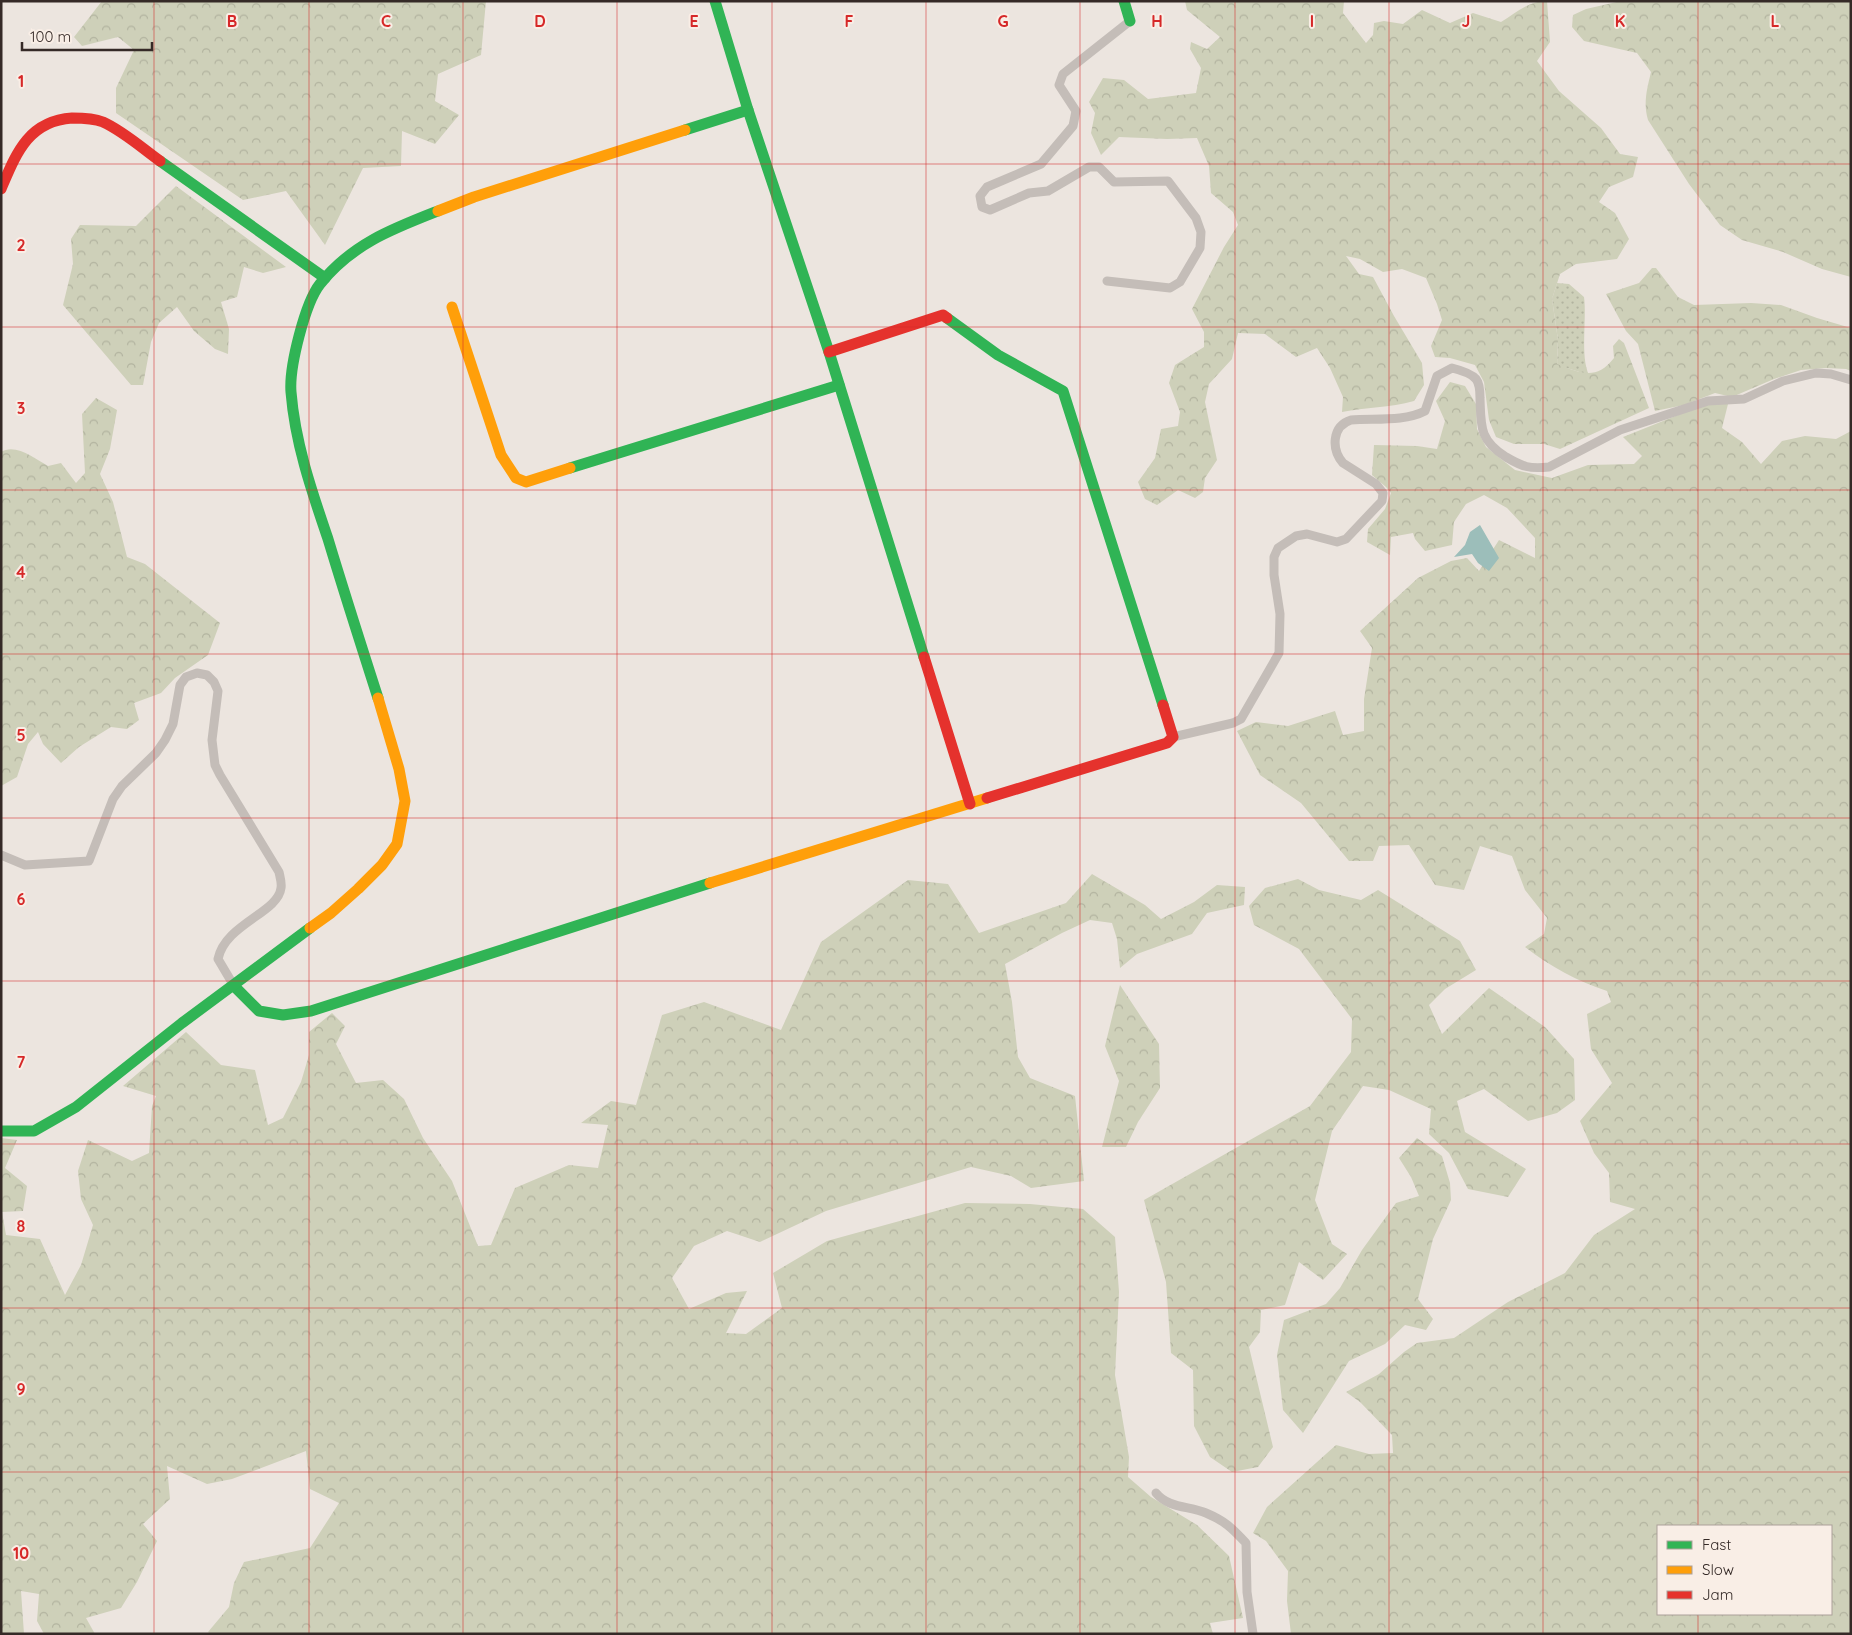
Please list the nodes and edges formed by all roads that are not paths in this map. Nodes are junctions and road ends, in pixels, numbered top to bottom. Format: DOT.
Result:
graph roads {
  1 [pos="715,1"];
  2 [pos="1124,1"];
  3 [pos="1130,21"];
  4 [pos="748,110"];
  5 [pos="1,189"];
  6 [pos="325,278"];
  7 [pos="1107,281"];
  8 [pos="452,308"];
  9 [pos="829,352"];
  10 [pos="1851,380"];
  11 [pos="839,385"];
  12 [pos="1172,737"];
  13 [pos="970,804"];
  14 [pos="1,855"];
  15 [pos="234,986"];
  16 [pos="1,1131"];
  17 [pos="1156,1493"];
  18 [pos="1253,1634"];
  1 -- 4 [label="street"];
  2 -- 3 [label="street"];
  3 -- 7 [label="street"];
  4 -- 6 [label="street"];
  4 -- 9 [label="street"];
  5 -- 6 [label="street"];
  6 -- 15 [label="street"];
  8 -- 11 [label="street"];
  9 -- 11 [label="street"];
  9 -- 12 [label="street"];
  10 -- 12 [label="street"];
  11 -- 13 [label="street"];
  12 -- 13 [label="street"];
  13 -- 15 [label="street"];
  14 -- 15 [label="street"];
  15 -- 16 [label="street"];
  17 -- 18 [label="street"];
}
